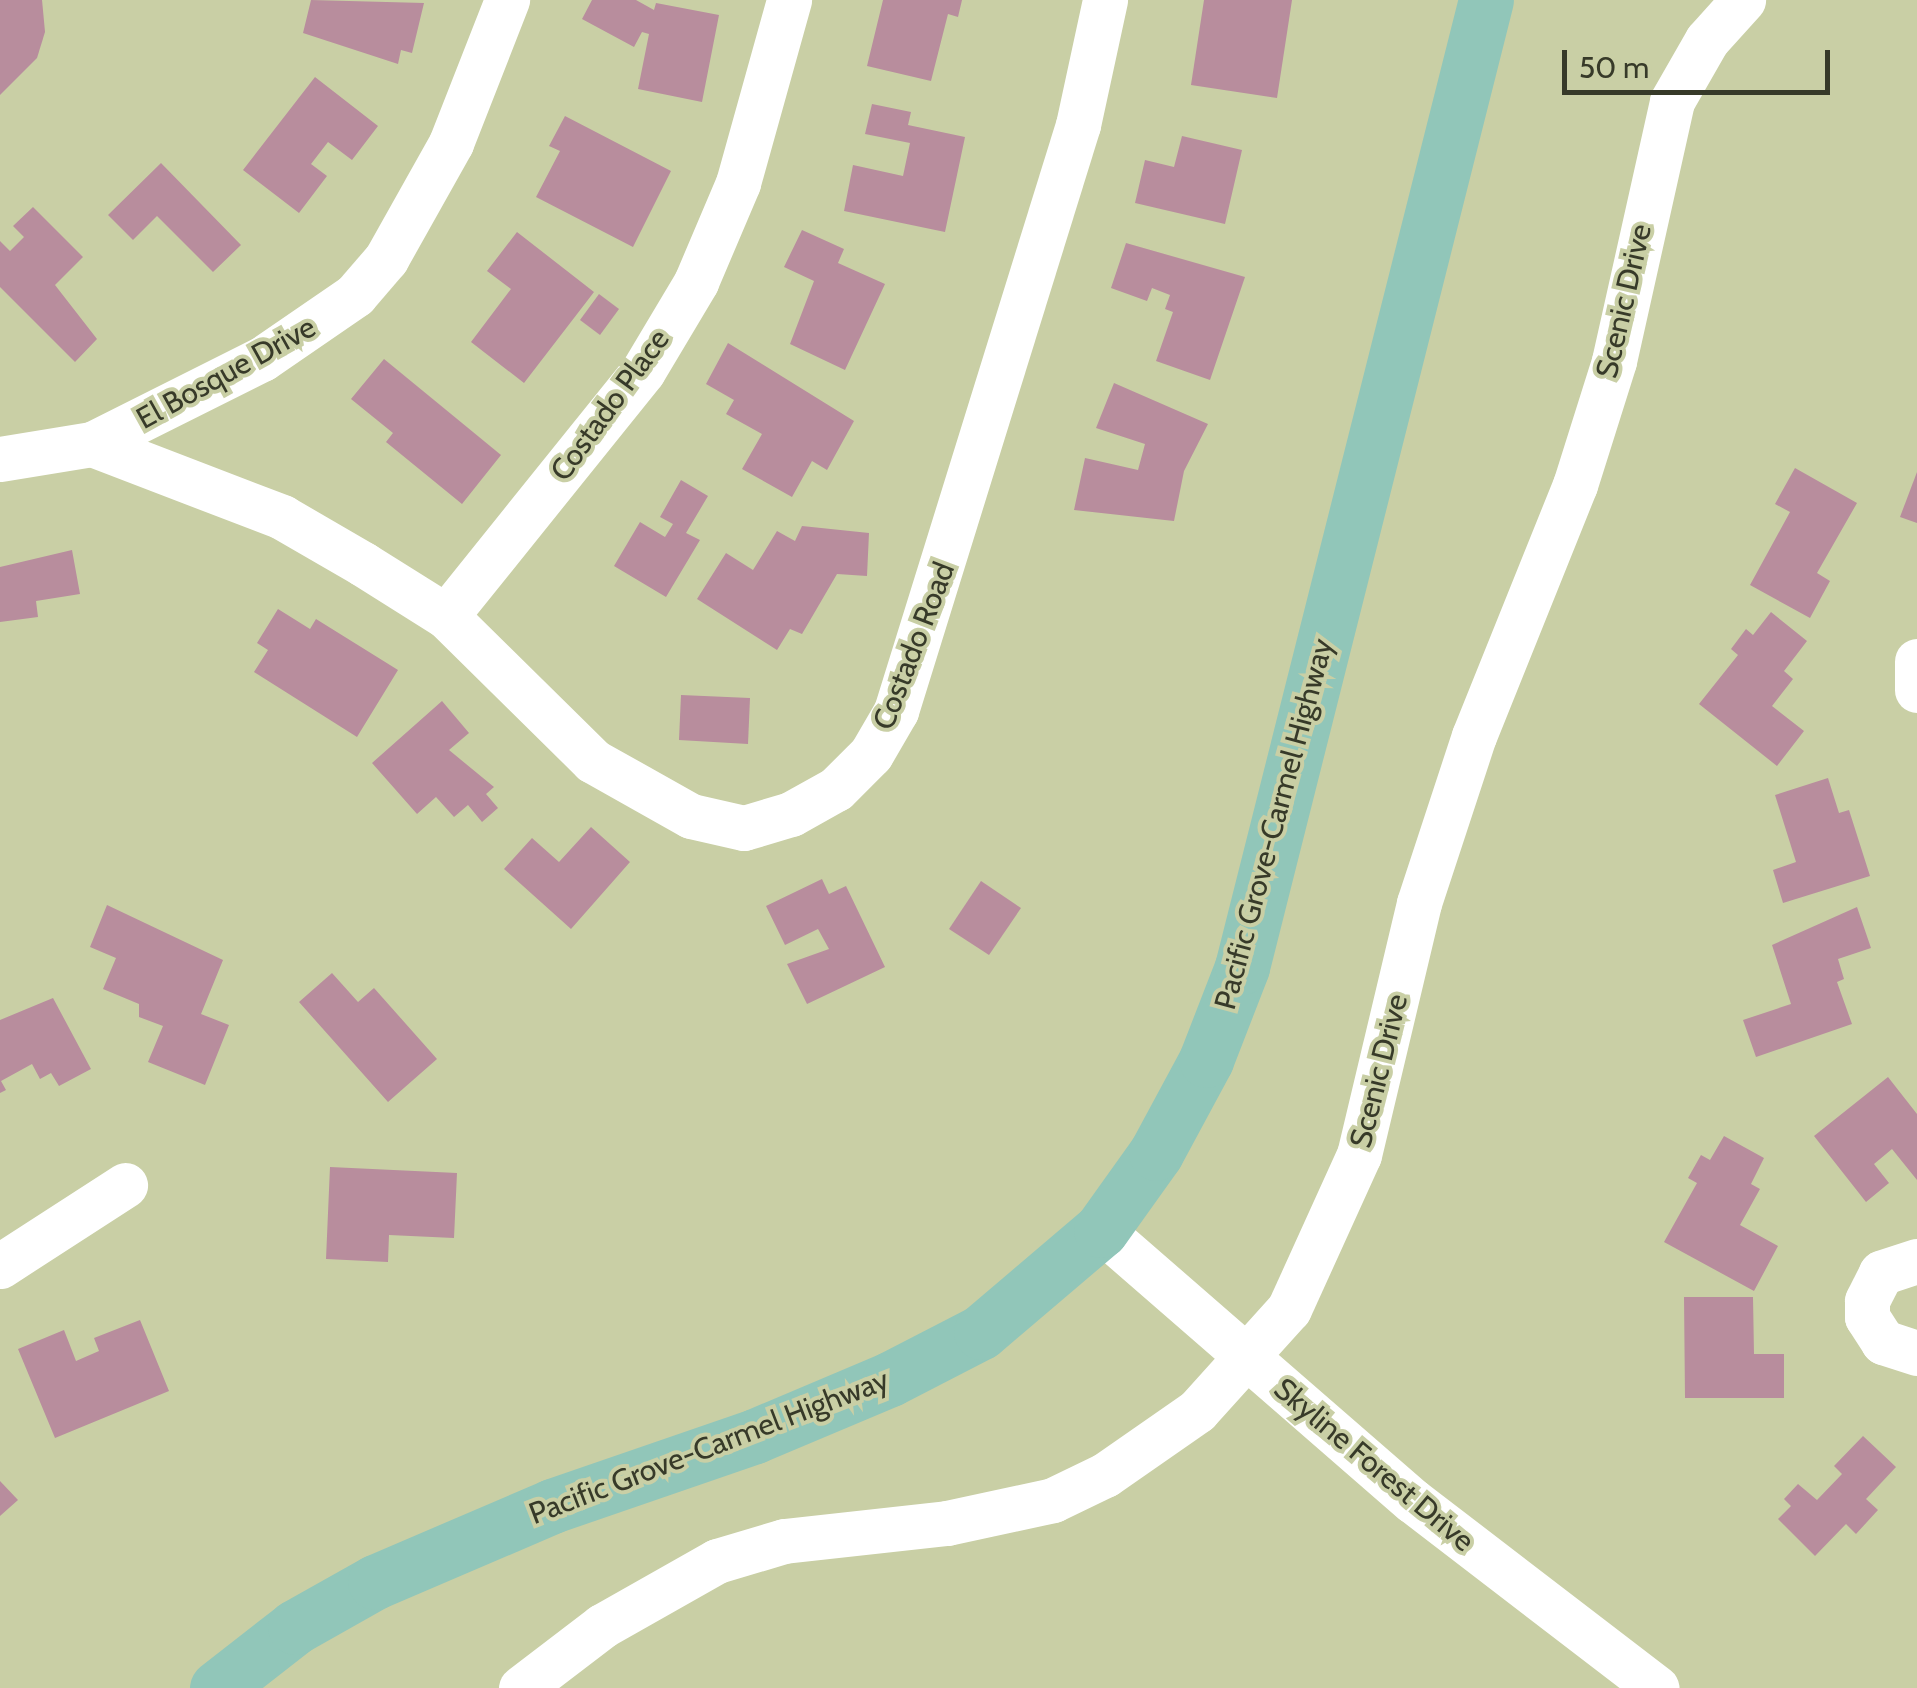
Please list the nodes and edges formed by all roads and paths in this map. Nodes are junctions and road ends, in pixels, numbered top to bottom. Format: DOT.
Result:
graph roads {
  1 [pos="508,0"];
  2 [pos="789,0"];
  3 [pos="1104,0"];
  4 [pos="1486,0"];
  5 [pos="1743,0"];
  6 [pos="92,444"];
  7 [pos="0,458"];
  8 [pos="446,616"];
  9 [pos="1917,661"];
  10 [pos="1917,690"];
  11 [pos="124,1185"];
  12 [pos="1101,1230"];
  13 [pos="1917,1260"];
  14 [pos="0,1266"];
  15 [pos="1917,1353"];
  16 [pos="217,1688"];
  17 [pos="521,1688"];
  18 [pos="1658,1688"];
  1 -- 6 [label="street, El Bosque Drive"];
  2 -- 8 [label="street, Costado Place"];
  3 -- 8 [label="street, Costado Road"];
  4 -- 12 [label="main road, Pacific Grove-Carmel Highway"];
  5 -- 17 [label="street, Scenic Drive"];
  6 -- 7 [label="street, El Bosque Drive"];
  6 -- 8 [label="street, Costado Road"];
  9 -- 10 [label="street"];
  11 -- 14 [label="street"];
  12 -- 16 [label="main road, Pacific Grove-Carmel Highway"];
  12 -- 18 [label="street, Skyline Forest Drive"];
  13 -- 15 [label="street"];
}
